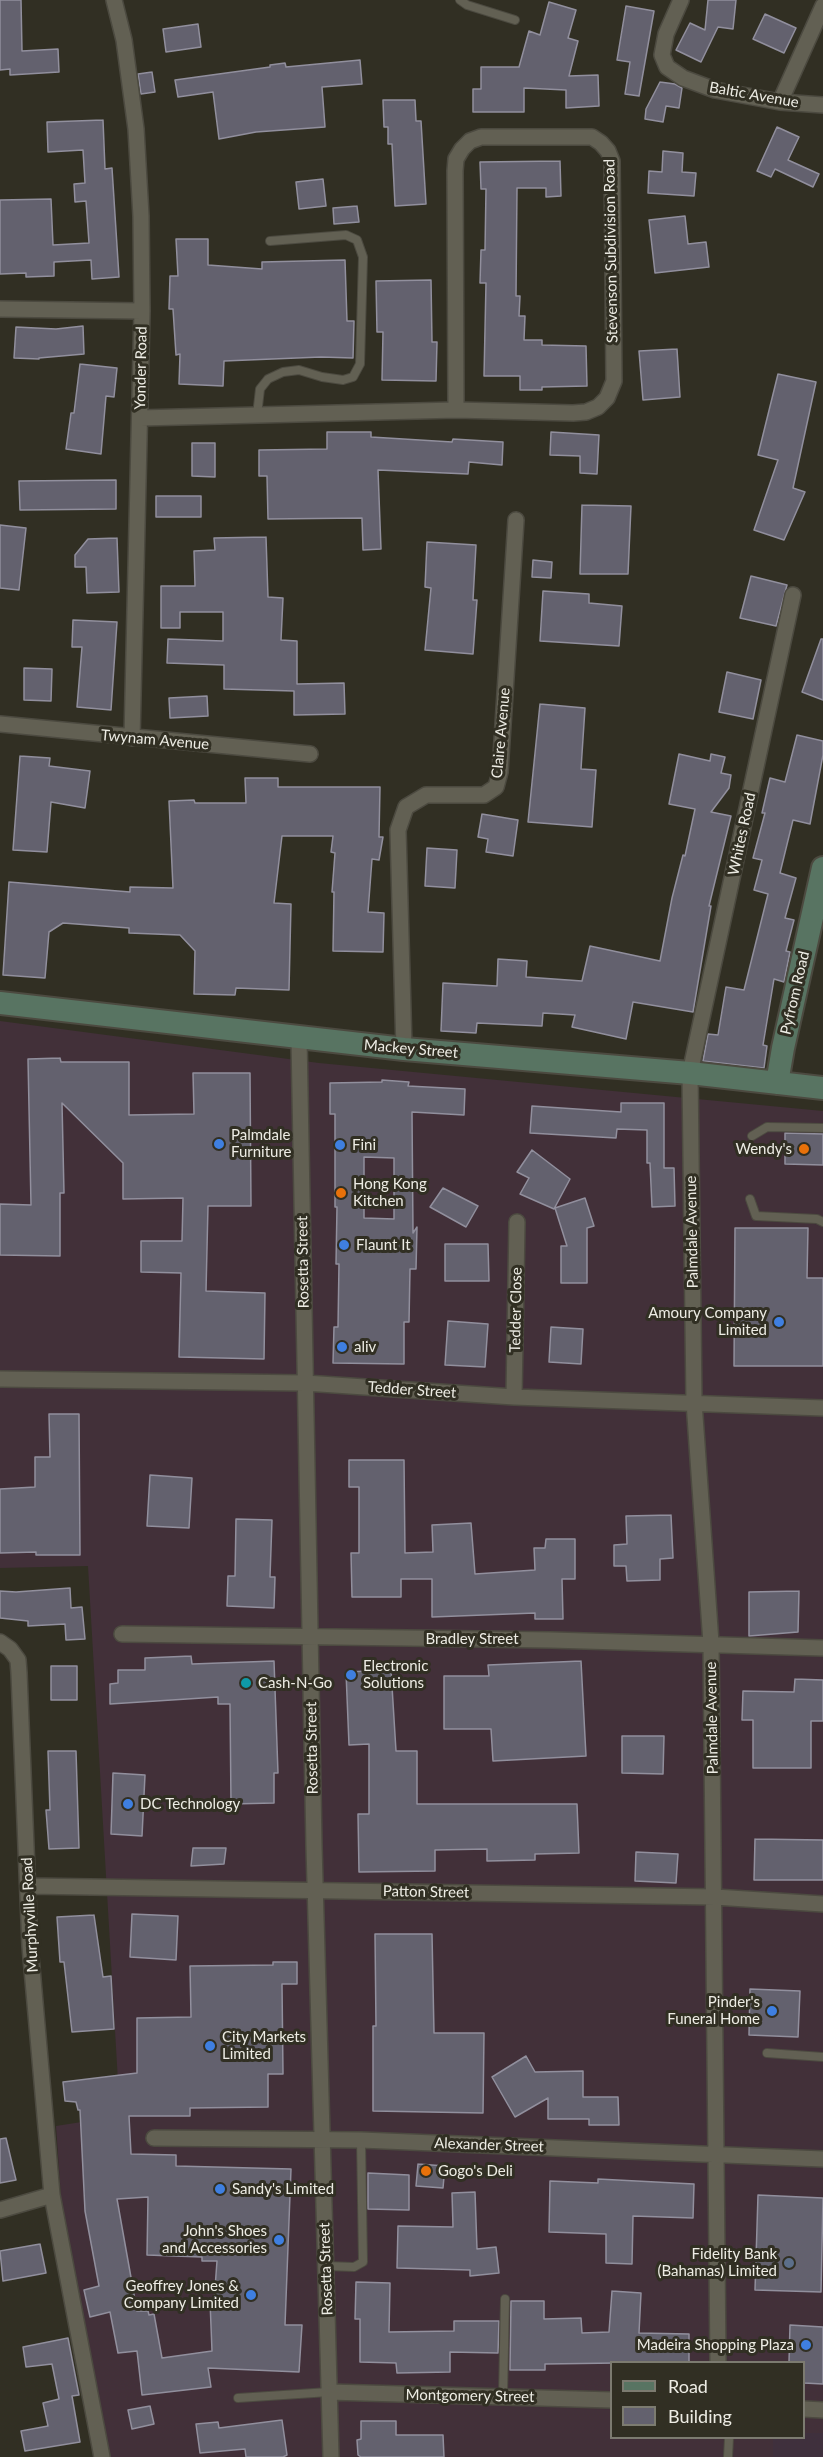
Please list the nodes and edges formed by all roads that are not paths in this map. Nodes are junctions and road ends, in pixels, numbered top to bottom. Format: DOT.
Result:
graph roads {
  1 [pos="114,0"];
  2 [pos="460,0"];
  3 [pos="681,0"];
  4 [pos="823,6"];
  5 [pos="515,20"];
  6 [pos="780,102"];
  7 [pos="823,105"];
  8 [pos="270,240"];
  9 [pos="0,309"];
  10 [pos="142,311"];
  11 [pos="456,410"];
  12 [pos="257,415"];
  13 [pos="140,418"];
  14 [pos="516,520"];
  15 [pos="793,595"];
  16 [pos="0,724"];
  17 [pos="132,738"];
  18 [pos="310,754"];
  19 [pos="823,868"];
  20 [pos="0,1003"];
  21 [pos="299,1038"];
  22 [pos="404,1049"];
  23 [pos="690,1073"];
  24 [pos="777,1083"];
  25 [pos="823,1088"];
  26 [pos="823,1128"];
  27 [pos="752,1136"];
  28 [pos="750,1199"];
  29 [pos="517,1222"];
  30 [pos="823,1222"];
  31 [pos="0,1380"];
  32 [pos="305,1383"];
  33 [pos="514,1397"];
  34 [pos="694,1402"];
  35 [pos="823,1408"];
  36 [pos="122,1634"];
  37 [pos="311,1638"];
  38 [pos="0,1642"];
  39 [pos="711,1643"];
  40 [pos="823,1648"];
  41 [pos="29,1886"];
  42 [pos="316,1890"];
  43 [pos="715,1897"];
  44 [pos="823,1904"];
  45 [pos="767,2053"];
  46 [pos="823,2057"];
  47 [pos="154,2138"];
  48 [pos="322,2139"];
  49 [pos="361,2140"];
  50 [pos="717,2153"];
  51 [pos="823,2159"];
  52 [pos="52,2195"];
  53 [pos="0,2210"];
  54 [pos="326,2266"];
  55 [pos="505,2298"];
  56 [pos="718,2361"];
  57 [pos="329,2392"];
  58 [pos="503,2396"];
  59 [pos="238,2398"];
  60 [pos="610,2400"];
  61 [pos="805,2409"];
  62 [pos="823,2410"];
  63 [pos="729,2439"];
  64 [pos="102,2457"];
  65 [pos="331,2457"];
  66 [pos="728,2457"];
  1 -- 10 [label="street, Yonder Road"];
  2 -- 5 [label="lane"];
  3 -- 6 [label="street, Baltic Avenue"];
  4 -- 6 [label="street"];
  6 -- 7 [label="street, Baltic Avenue"];
  8 -- 12 [label="lane"];
  9 -- 10 [label="street"];
  10 -- 13 [label="street, Yonder Road"];
  11 -- 11 [label="street, Stevenson Subdivision Road"];
  11 -- 12 [label="street, Stevenson Subdivision Road"];
  12 -- 13 [label="street, Stevenson Subdivision Road"];
  13 -- 17 [label="street, Yonder Road"];
  14 -- 22 [label="street, Claire Avenue"];
  15 -- 23 [label="street, Whites Road"];
  16 -- 17 [label="street, Twynam Avenue"];
  17 -- 18 [label="street, Twynam Avenue"];
  19 -- 24 [label="main road, Pyfrom Road"];
  20 -- 21 [label="main road, Mackey Street"];
  21 -- 22 [label="main road, Mackey Street"];
  21 -- 32 [label="street, Rosetta Street"];
  22 -- 23 [label="main road, Mackey Street"];
  23 -- 24 [label="main road, Mackey Street"];
  23 -- 34 [label="street, Palmdale Avenue"];
  24 -- 25 [label="main road, Mackey Street"];
  26 -- 27 [label="lane"];
  28 -- 30 [label="lane"];
  29 -- 33 [label="street, Tedder Close"];
  31 -- 32 [label="street, Tedder Street"];
  32 -- 33 [label="street, Tedder Street"];
  32 -- 37 [label="street, Rosetta Street"];
  33 -- 34 [label="street, Tedder Street"];
  34 -- 35 [label="street, Tedder Street"];
  34 -- 39 [label="street, Palmdale Avenue"];
  36 -- 37 [label="street, Bradley Street"];
  37 -- 39 [label="street, Bradley Street"];
  37 -- 42 [label="street, Rosetta Street"];
  38 -- 41 [label="street, Murphyville Road"];
  39 -- 40 [label="street, Bradley Street"];
  39 -- 43 [label="street, Palmdale Avenue"];
  41 -- 42 [label="street, Patton Street"];
  41 -- 52 [label="street, Murphyville Road"];
  42 -- 43 [label="street, Patton Street"];
  42 -- 48 [label="street, Rosetta Street"];
  43 -- 44 [label="street, Patton Street"];
  43 -- 50 [label="street, Palmdale Avenue"];
  45 -- 46 [label="lane"];
  47 -- 48 [label="street, Alexander Street"];
  48 -- 49 [label="street, Alexander Street"];
  48 -- 54 [label="street, Rosetta Street"];
  49 -- 50 [label="street, Alexander Street"];
  49 -- 54 [label="lane"];
  50 -- 51 [label="street, Alexander Street"];
  50 -- 56 [label="street, Palmdale Avenue"];
  52 -- 53 [label="street"];
  52 -- 64 [label="street, Murphyville Road"];
  54 -- 57 [label="street, Rosetta Street"];
  55 -- 58 [label="lane"];
  57 -- 58 [label="street, Montgomery Street"];
  57 -- 59 [label="lane"];
  57 -- 65 [label="street, Rosetta Street"];
  58 -- 60 [label="street, Montgomery Street"];
  61 -- 62 [label="street"];
  63 -- 66 [label="lane"];
}
